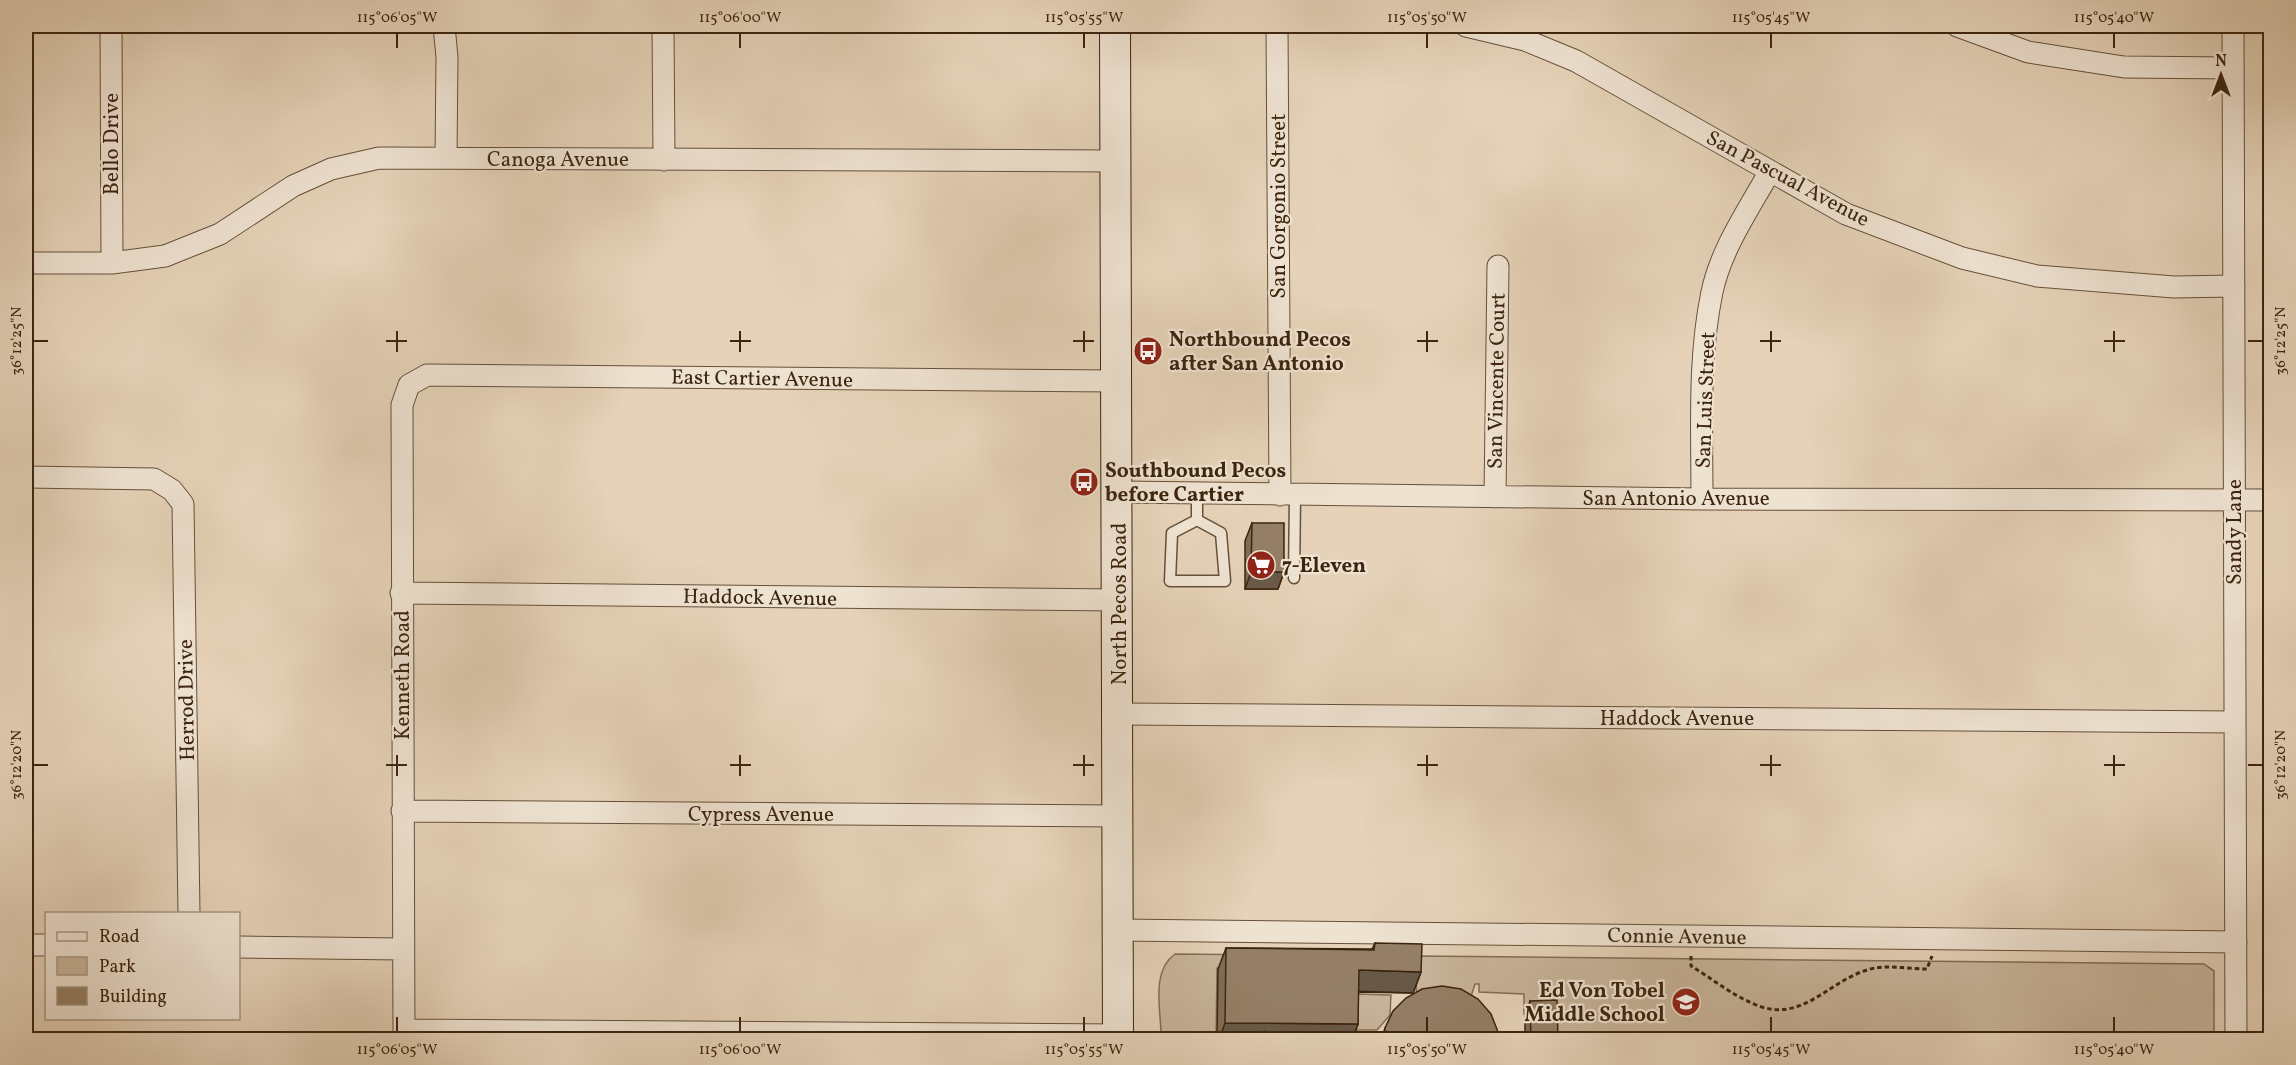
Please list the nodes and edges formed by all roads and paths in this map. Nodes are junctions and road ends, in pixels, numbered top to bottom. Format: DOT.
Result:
graph roads {
  1 [pos="111,26"];
  2 [pos="444,26"];
  3 [pos="663,26"];
  4 [pos="1115,26"];
  5 [pos="1277,26"];
  6 [pos="1466,26"];
  7 [pos="1957,26"];
  8 [pos="2233,26"];
  9 [pos="2233,68"];
  10 [pos="446,158"];
  11 [pos="664,160"];
  12 [pos="1115,161"];
  13 [pos="1770,171"];
  14 [pos="26,263"];
  15 [pos="112,263"];
  16 [pos="1498,266"];
  17 [pos="2234,286"];
  18 [pos="1116,381"];
  19 [pos="409,385"];
  20 [pos="26,477"];
  21 [pos="1118,492"];
  22 [pos="1197,494"];
  23 [pos="1288,495"];
  24 [pos="1495,496"];
  25 [pos="1702,499"];
  26 [pos="2234,499"];
  27 [pos="2271,500"];
  28 [pos="1197,520"];
  29 [pos="1294,578"];
  30 [pos="401,593"];
  31 [pos="1119,600"];
  32 [pos="1119,714"];
  33 [pos="2235,722"];
  34 [pos="402,811"];
  35 [pos="1119,816"];
  36 [pos="189,912"];
  37 [pos="1118,930"];
  38 [pos="1691,936"];
  39 [pos="1932,939"];
  40 [pos="2236,942"];
  41 [pos="26,945"];
  42 [pos="45,945"];
  43 [pos="240,947"];
  44 [pos="404,949"];
  45 [pos="404,1035"];
  46 [pos="1118,1037"];
  47 [pos="1175,1040"];
  48 [pos="2236,1040"];
  1 -- 15 [label="street, Bello Drive"];
  2 -- 10 [label="street"];
  3 -- 11 [label="street"];
  4 -- 12 [label="main road, North Pecos Road"];
  5 -- 23 [label="street, San Gorgonio Street"];
  6 -- 13 [label="street, San Pascual Avenue"];
  7 -- 9 [label="street"];
  8 -- 9 [label="street, Sandy Lane"];
  9 -- 17 [label="street, Sandy Lane"];
  10 -- 11 [label="street, Canoga Avenue"];
  10 -- 15 [label="street, Canoga Avenue"];
  11 -- 12 [label="street, Canoga Avenue"];
  12 -- 18 [label="main road, North Pecos Road"];
  13 -- 17 [label="street, San Pascual Avenue"];
  13 -- 25 [label="street, San Luis Street"];
  14 -- 15 [label="street, Canoga Avenue"];
  16 -- 24 [label="street, San Vincente Court"];
  17 -- 26 [label="street, Sandy Lane"];
  18 -- 19 [label="street, East Cartier Avenue"];
  18 -- 21 [label="main road, North Pecos Road"];
  19 -- 30 [label="street, Kenneth Road"];
  20 -- 36 [label="street, Herrod Drive"];
  21 -- 22 [label="street, San Antonio Avenue"];
  21 -- 31 [label="main road, North Pecos Road"];
  22 -- 23 [label="street, San Antonio Avenue"];
  22 -- 28 [label="lane"];
  23 -- 24 [label="street, San Antonio Avenue"];
  23 -- 29 [label="lane"];
  24 -- 25 [label="street, San Antonio Avenue"];
  25 -- 26 [label="street, San Antonio Avenue"];
  26 -- 27 [label="street"];
  26 -- 33 [label="street, Sandy Lane"];
  28 -- 28 [label="lane"];
  30 -- 31 [label="street, Haddock Avenue"];
  30 -- 34 [label="street, Kenneth Road"];
  31 -- 32 [label="main road, North Pecos Road"];
  32 -- 33 [label="street, Haddock Avenue"];
  32 -- 35 [label="main road, North Pecos Road"];
  33 -- 40 [label="street, Sandy Lane"];
  34 -- 35 [label="street, Cypress Avenue"];
  34 -- 44 [label="street, Kenneth Road"];
  35 -- 37 [label="main road, North Pecos Road"];
  37 -- 38 [label="street, Connie Avenue"];
  37 -- 46 [label="main road, North Pecos Road"];
  38 -- 39 [label="street, Connie Avenue"];
  38 -- 39 [label="path"];
  39 -- 40 [label="street, Connie Avenue"];
  40 -- 48 [label="street, Sandy Lane"];
  41 -- 42 [label="street"];
  43 -- 44 [label="street"];
  44 -- 45 [label="street, Kenneth Road"];
  45 -- 46 [label="street"];
  46 -- 47 [label="path"];
}
